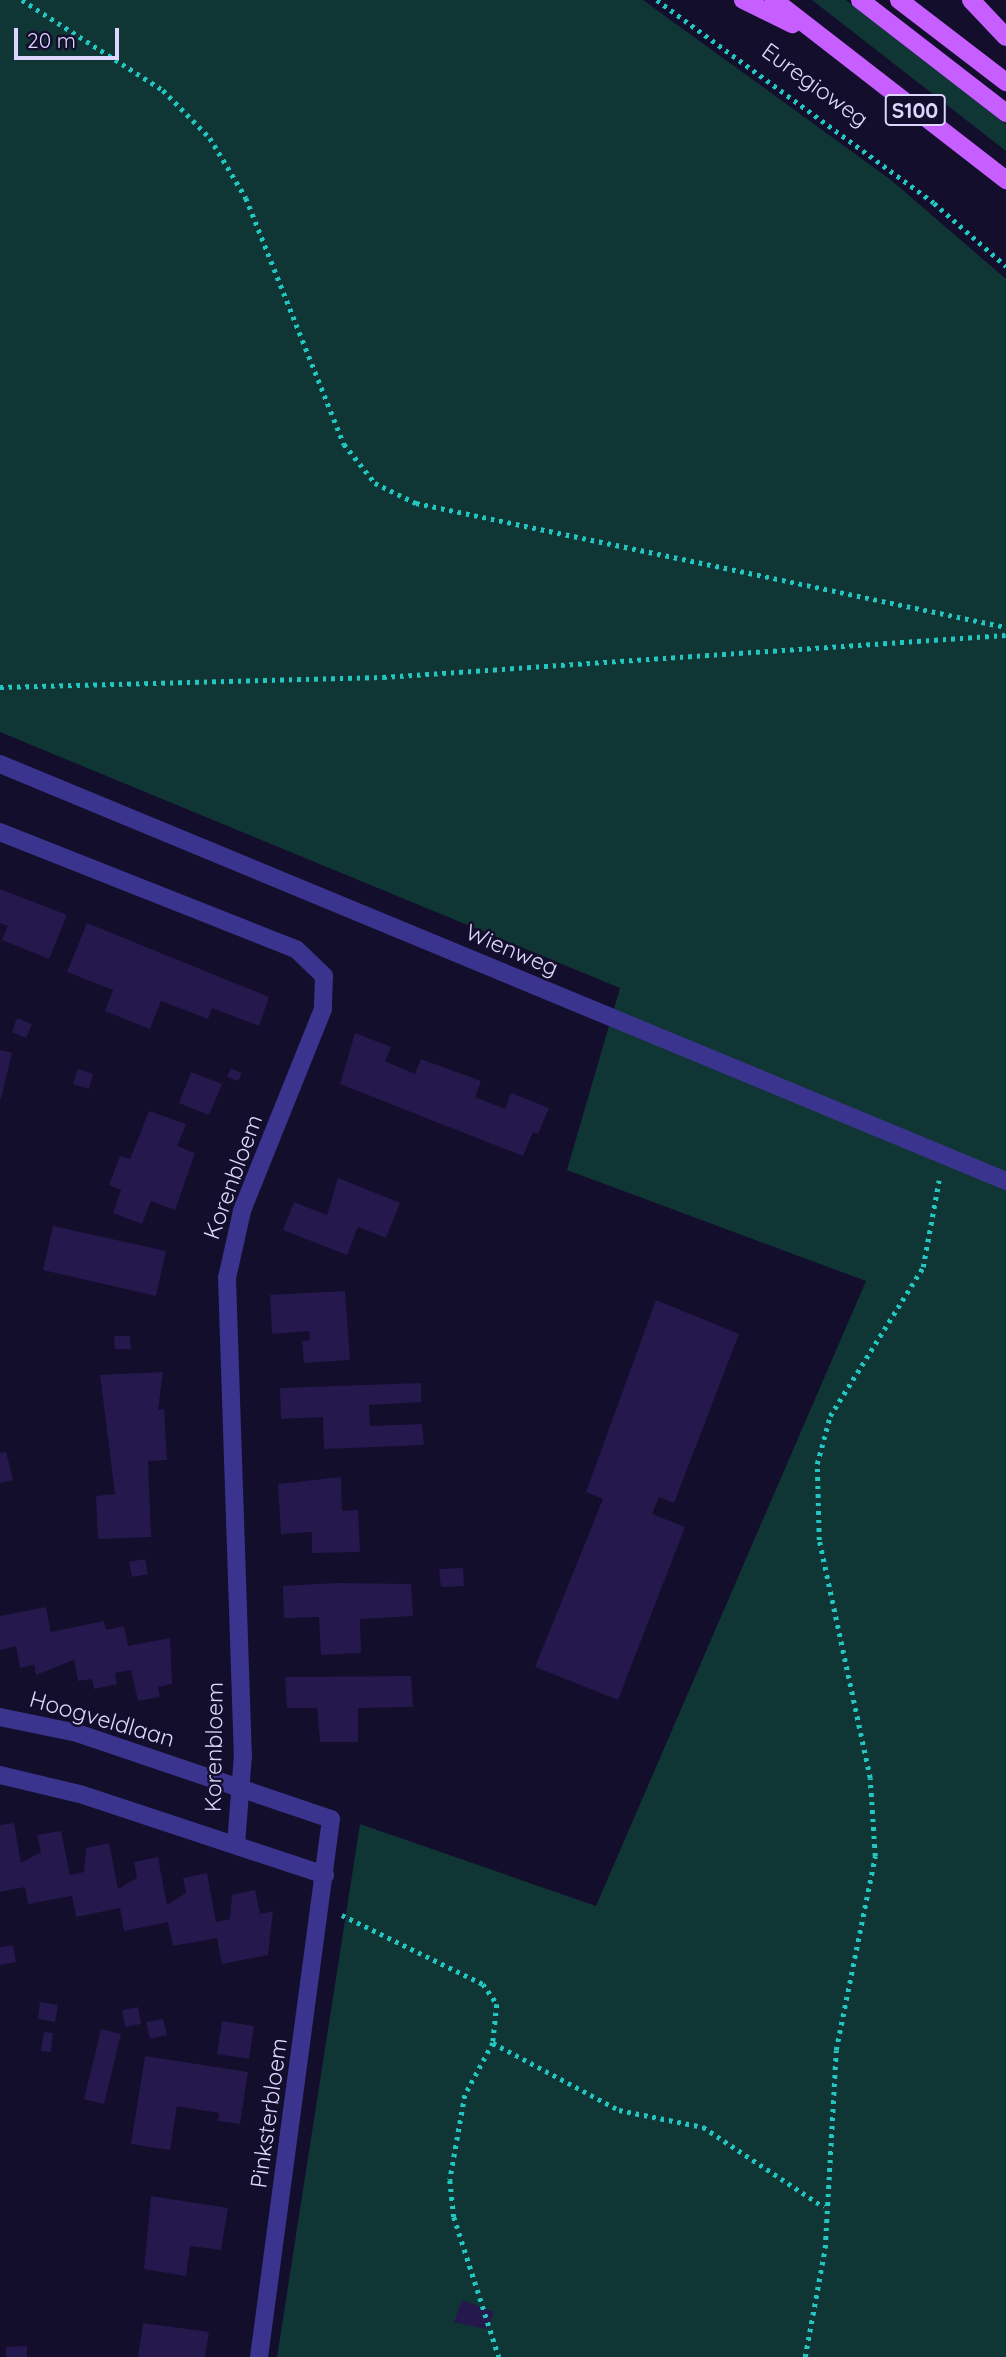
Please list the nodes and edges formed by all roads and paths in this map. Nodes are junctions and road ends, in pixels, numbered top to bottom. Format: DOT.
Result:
graph roads {
  1 [pos="22,0"];
  2 [pos="657,0"];
  3 [pos="743,0"];
  4 [pos="774,0"];
  5 [pos="860,0"];
  6 [pos="899,0"];
  7 [pos="971,0"];
  8 [pos="1006,37"];
  9 [pos="824,39"];
  10 [pos="1006,82"];
  11 [pos="1006,113"];
  12 [pos="1006,180"];
  13 [pos="1006,266"];
  14 [pos="1006,627"];
  15 [pos="1006,635"];
  16 [pos="0,687"];
  17 [pos="0,764"];
  18 [pos="0,832"];
  19 [pos="942,1155"];
  20 [pos="1006,1181"];
  21 [pos="0,1717"];
  22 [pos="0,1775"];
  23 [pos="240,1785"];
  24 [pos="236,1844"];
  25 [pos="325,1875"];
  26 [pos="323,1905"];
  27 [pos="493,2043"];
  28 [pos="824,2207"];
  29 [pos="259,2357"];
  30 [pos="499,2357"];
  31 [pos="805,2357"];
  1 -- 14 [label="path"];
  2 -- 13 [label="path, Euregioweg"];
  3 -- 9 [label="main road"];
  4 -- 9 [label="main road, Euregioweg / S100"];
  5 -- 11 [label="main road, S100"];
  6 -- 10 [label="main road"];
  7 -- 8 [label="main road"];
  9 -- 12 [label="main road, Euregioweg / S100"];
  15 -- 16 [label="path"];
  17 -- 19 [label="street, Wienweg"];
  18 -- 23 [label="street, Korenbloem"];
  19 -- 20 [label="street, Wienweg"];
  19 -- 28 [label="path"];
  21 -- 23 [label="street, Hoogveldlaan"];
  22 -- 24 [label="street"];
  23 -- 24 [label="street, Korenbloem"];
  23 -- 25 [label="street, Hoogveldlaan"];
  24 -- 25 [label="street"];
  25 -- 26 [label="street, Pinksterbloem"];
  26 -- 27 [label="path"];
  26 -- 29 [label="street, Pinksterbloem"];
  27 -- 28 [label="path"];
  27 -- 30 [label="path"];
  28 -- 31 [label="path"];
}
